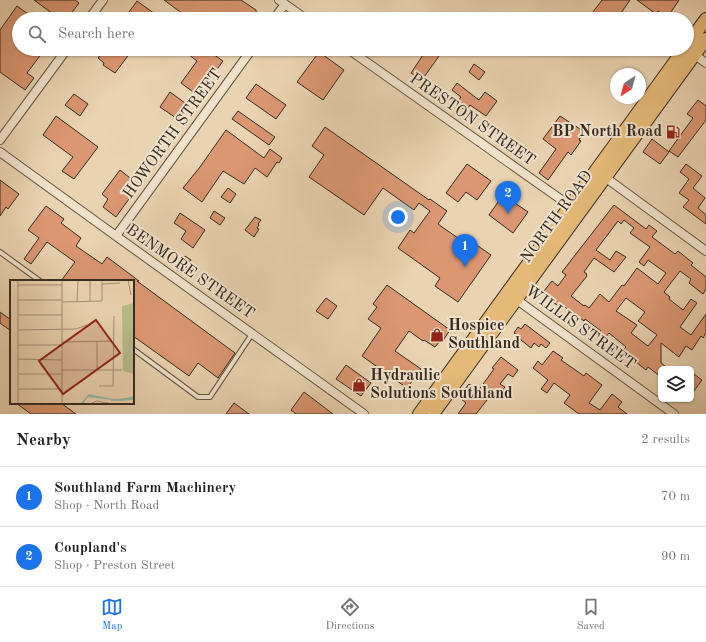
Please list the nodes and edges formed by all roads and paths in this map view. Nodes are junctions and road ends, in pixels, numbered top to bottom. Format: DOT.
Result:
graph roads {
  1 [pos="103,0"];
  2 [pos="282,2"];
  3 [pos="94,12"];
  4 [pos="277,12"];
  5 [pos="296,12"];
  6 [pos="706,19"];
  7 [pos="694,35"];
  8 [pos="706,39"];
  9 [pos="694,47"];
  10 [pos="694,55"];
  11 [pos="62,56"];
  12 [pos="247,56"];
  13 [pos="358,56"];
  14 [pos="684,56"];
  15 [pos="706,63"];
  16 [pos="0,140"];
  17 [pos="0,152"];
  18 [pos="601,174"];
  19 [pos="575,210"];
  20 [pos="116,236"];
  21 [pos="706,251"];
  22 [pos="0,252"];
  23 [pos="39,280"];
  24 [pos="512,296"];
  25 [pos="253,334"];
  26 [pos="134,350"];
  27 [pos="364,414"];
  28 [pos="419,414"];
  29 [pos="433,414"];
  30 [pos="674,414"];
  1 -- 3 [label="street"];
  2 -- 4 [label="street"];
  2 -- 5 [label="street"];
  6 -- 7 [label="main road"];
  8 -- 9 [label="main road, NORTH ROAD"];
  10 -- 15 [label="street"];
  11 -- 16 [label="street"];
  12 -- 20 [label="street, HOWORTH STREET"];
  13 -- 19 [label="street, PRESTON STREET"];
  14 -- 18 [label="main road, NORTH ROAD"];
  17 -- 20 [label="street, BENMORE STREET"];
  18 -- 19 [label="main road, NORTH ROAD"];
  18 -- 21 [label="street"];
  19 -- 24 [label="main road, NORTH ROAD"];
  20 -- 25 [label="street, BENMORE STREET"];
  22 -- 23 [label="lane"];
  24 -- 28 [label="main road, NORTH ROAD"];
  24 -- 29 [label="main road, NORTH ROAD"];
  24 -- 30 [label="street, WILLIS STREET"];
  25 -- 26 [label="lane"];
  25 -- 27 [label="street, BENMORE STREET"];
}
